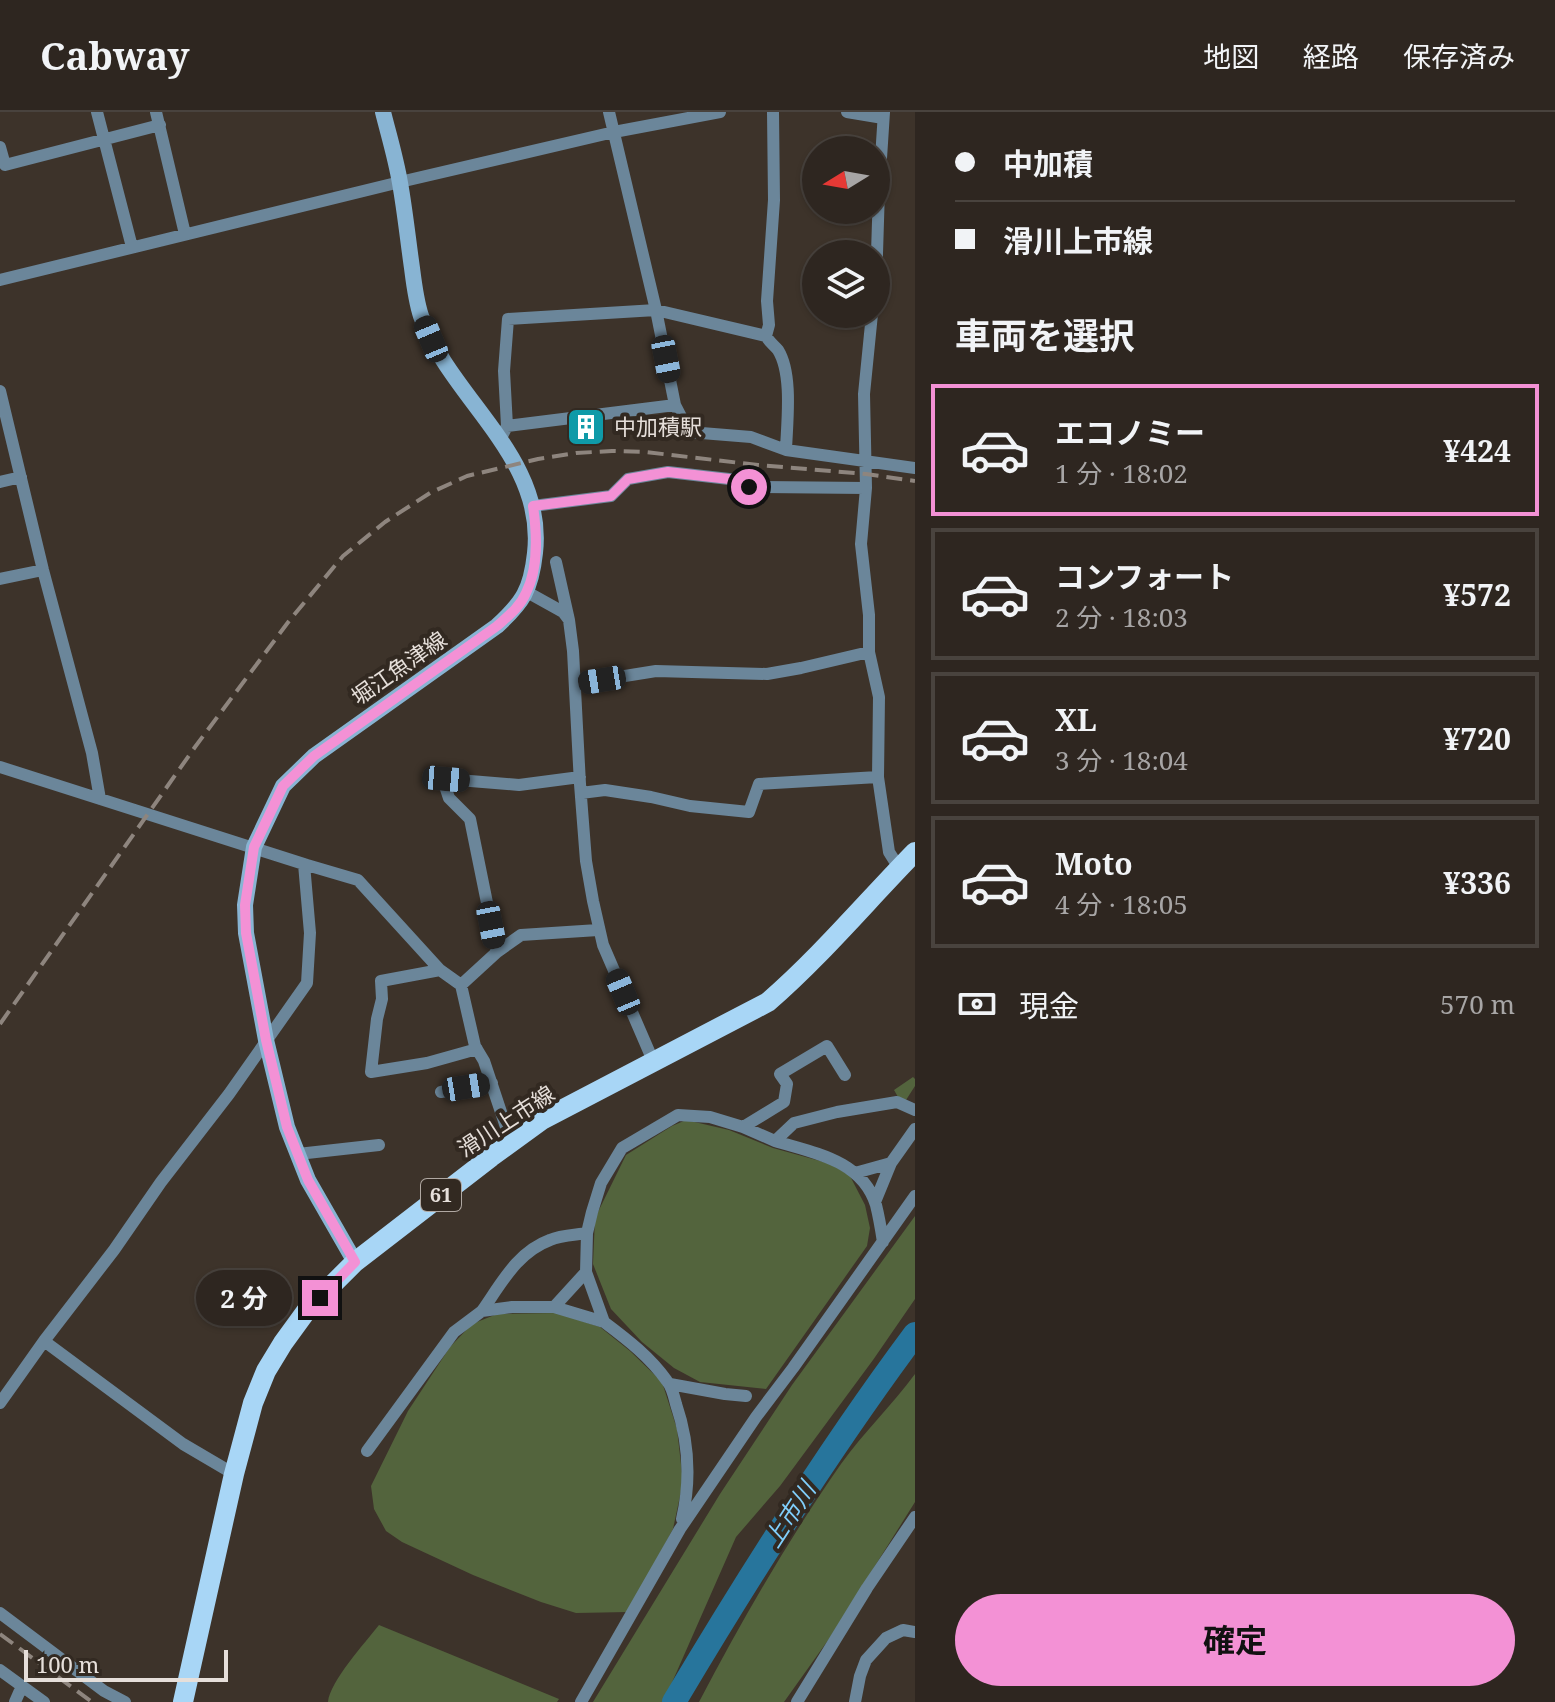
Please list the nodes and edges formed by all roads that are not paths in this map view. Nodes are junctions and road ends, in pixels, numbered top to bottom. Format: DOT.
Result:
graph roads {
  1 [pos="97,112"];
  2 [pos="383,112"];
  3 [pos="609,112"];
  4 [pos="720,112"];
  5 [pos="773,112"];
  6 [pos="847,112"];
  7 [pos="884,115"];
  8 [pos="158,118"];
  9 [pos="614,132"];
  10 [pos="104,139"];
  11 [pos="0,147"];
  12 [pos="400,182"];
  13 [pos="185,234"];
  14 [pos="877,240"];
  15 [pos="132,247"];
  16 [pos="0,280"];
  17 [pos="656,310"];
  18 [pos="871,328"];
  19 [pos="766,336"];
  20 [pos="0,391"];
  21 [pos="675,405"];
  22 [pos="504,433"];
  23 [pos="786,450"];
  24 [pos="865,462"];
  25 [pos="915,468"];
  26 [pos="21,477"];
  27 [pos="0,482"];
  28 [pos="866,488"];
  29 [pos="533,506"];
  30 [pos="556,562"];
  31 [pos="43,570"];
  32 [pos="0,579"];
  33 [pos="527,592"];
  34 [pos="569,620"];
  35 [pos="869,652"];
  36 [pos="575,684"];
  37 [pos="0,767"];
  38 [pos="580,777"];
  39 [pos="878,777"];
  40 [pos="581,793"];
  41 [pos="100,799"];
  42 [pos="254,847"];
  43 [pos="915,852"];
  44 [pos="304,864"];
  45 [pos="899,868"];
  46 [pos="598,930"];
  47 [pos="497,952"];
  48 [pos="440,970"];
  49 [pos="461,985"];
  50 [pos="266,1040"];
  51 [pos="477,1049"];
  52 [pos="654,1063"];
  53 [pos="845,1075"];
  54 [pos="492,1083"];
  55 [pos="441,1092"];
  56 [pos="915,1110"];
  57 [pos="743,1127"];
  58 [pos="915,1129"];
  59 [pos="775,1141"];
  60 [pos="511,1142"];
  61 [pos="379,1145"];
  62 [pos="298,1154"];
  63 [pos="891,1163"];
  64 [pos="855,1173"];
  65 [pos="915,1196"];
  66 [pos="875,1202"];
  67 [pos="587,1233"];
  68 [pos="883,1242"];
  69 [pos="355,1262"];
  70 [pos="586,1272"];
  71 [pos="554,1307"];
  72 [pos="482,1311"];
  73 [pos="604,1322"];
  74 [pos="44,1341"];
  75 [pos="670,1384"];
  76 [pos="746,1396"];
  77 [pos="0,1403"];
  78 [pos="367,1451"];
  79 [pos="234,1474"];
  80 [pos="915,1517"];
  81 [pos="680,1529"];
  82 [pos="0,1613"];
  83 [pos="915,1632"];
  84 [pos="0,1670"];
  85 [pos="22,1686"];
  86 [pos="15,1702"];
  87 [pos="44,1702"];
  88 [pos="125,1702"];
  89 [pos="183,1702"];
  90 [pos="581,1702"];
  91 [pos="797,1702"];
  92 [pos="855,1702"];
  1 -- 10 [label="street"];
  2 -- 12 [label="main road, 堀江魚津線"];
  3 -- 9 [label="street"];
  4 -- 9 [label="street"];
  5 -- 19 [label="street"];
  6 -- 7 [label="street"];
  7 -- 14 [label="street"];
  8 -- 10 [label="street"];
  8 -- 13 [label="street"];
  9 -- 12 [label="street"];
  9 -- 17 [label="street"];
  10 -- 11 [label="street"];
  10 -- 15 [label="street"];
  12 -- 13 [label="street"];
  12 -- 22 [label="main road, 堀江魚津線"];
  13 -- 15 [label="street"];
  15 -- 16 [label="street"];
  17 -- 19 [label="street"];
  17 -- 21 [label="street"];
  17 -- 22 [label="street"];
  18 -- 24 [label="street"];
  19 -- 23 [label="street"];
  20 -- 26 [label="street"];
  21 -- 22 [label="street"];
  21 -- 23 [label="street"];
  22 -- 29 [label="main road, 堀江魚津線"];
  23 -- 24 [label="street"];
  24 -- 25 [label="street"];
  24 -- 28 [label="street"];
  26 -- 27 [label="street"];
  26 -- 31 [label="street"];
  28 -- 29 [label="street"];
  28 -- 35 [label="street"];
  29 -- 33 [label="main road, 堀江魚津線"];
  30 -- 34 [label="street"];
  31 -- 32 [label="street"];
  31 -- 41 [label="street"];
  33 -- 34 [label="street"];
  33 -- 42 [label="main road, 堀江魚津線"];
  34 -- 36 [label="street"];
  35 -- 36 [label="street"];
  35 -- 39 [label="street"];
  36 -- 38 [label="street"];
  37 -- 41 [label="street"];
  38 -- 40 [label="street"];
  38 -- 47 [label="street"];
  39 -- 40 [label="street"];
  39 -- 45 [label="street"];
  40 -- 46 [label="street"];
  41 -- 42 [label="street"];
  42 -- 44 [label="street"];
  42 -- 50 [label="main road, 堀江魚津線"];
  43 -- 45 [label="main road, 滑川上市線 / 61"];
  44 -- 48 [label="street"];
  44 -- 50 [label="street"];
  45 -- 52 [label="main road, 滑川上市線 / 61"];
  46 -- 47 [label="street"];
  46 -- 52 [label="street"];
  47 -- 49 [label="street"];
  48 -- 49 [label="street"];
  48 -- 51 [label="street"];
  49 -- 51 [label="street"];
  50 -- 62 [label="main road, 堀江魚津線"];
  50 -- 74 [label="street"];
  51 -- 54 [label="street"];
  52 -- 60 [label="main road, 滑川上市線 / 61"];
  53 -- 57 [label="street"];
  54 -- 55 [label="street"];
  54 -- 60 [label="street"];
  56 -- 59 [label="street"];
  57 -- 59 [label="street"];
  57 -- 67 [label="street"];
  58 -- 63 [label="street"];
  59 -- 64 [label="street"];
  60 -- 69 [label="main road, 滑川上市線 / 61"];
  61 -- 62 [label="street"];
  62 -- 69 [label="main road, 堀江魚津線"];
  63 -- 64 [label="street"];
  63 -- 66 [label="street"];
  64 -- 66 [label="street"];
  65 -- 68 [label="street"];
  66 -- 68 [label="street"];
  67 -- 70 [label="street"];
  67 -- 72 [label="street"];
  68 -- 81 [label="street"];
  69 -- 79 [label="main road, 滑川上市線 / 61"];
  70 -- 71 [label="street"];
  70 -- 73 [label="street"];
  71 -- 72 [label="street"];
  71 -- 73 [label="street"];
  72 -- 78 [label="street"];
  73 -- 75 [label="street"];
  74 -- 77 [label="street"];
  74 -- 79 [label="street"];
  75 -- 76 [label="street"];
  75 -- 81 [label="street"];
  79 -- 89 [label="main road, 滑川上市線 / 61"];
  80 -- 91 [label="street"];
  81 -- 90 [label="street"];
  82 -- 88 [label="street"];
  83 -- 92 [label="street"];
  84 -- 85 [label="street"];
  85 -- 86 [label="street"];
  85 -- 87 [label="street"];
}
